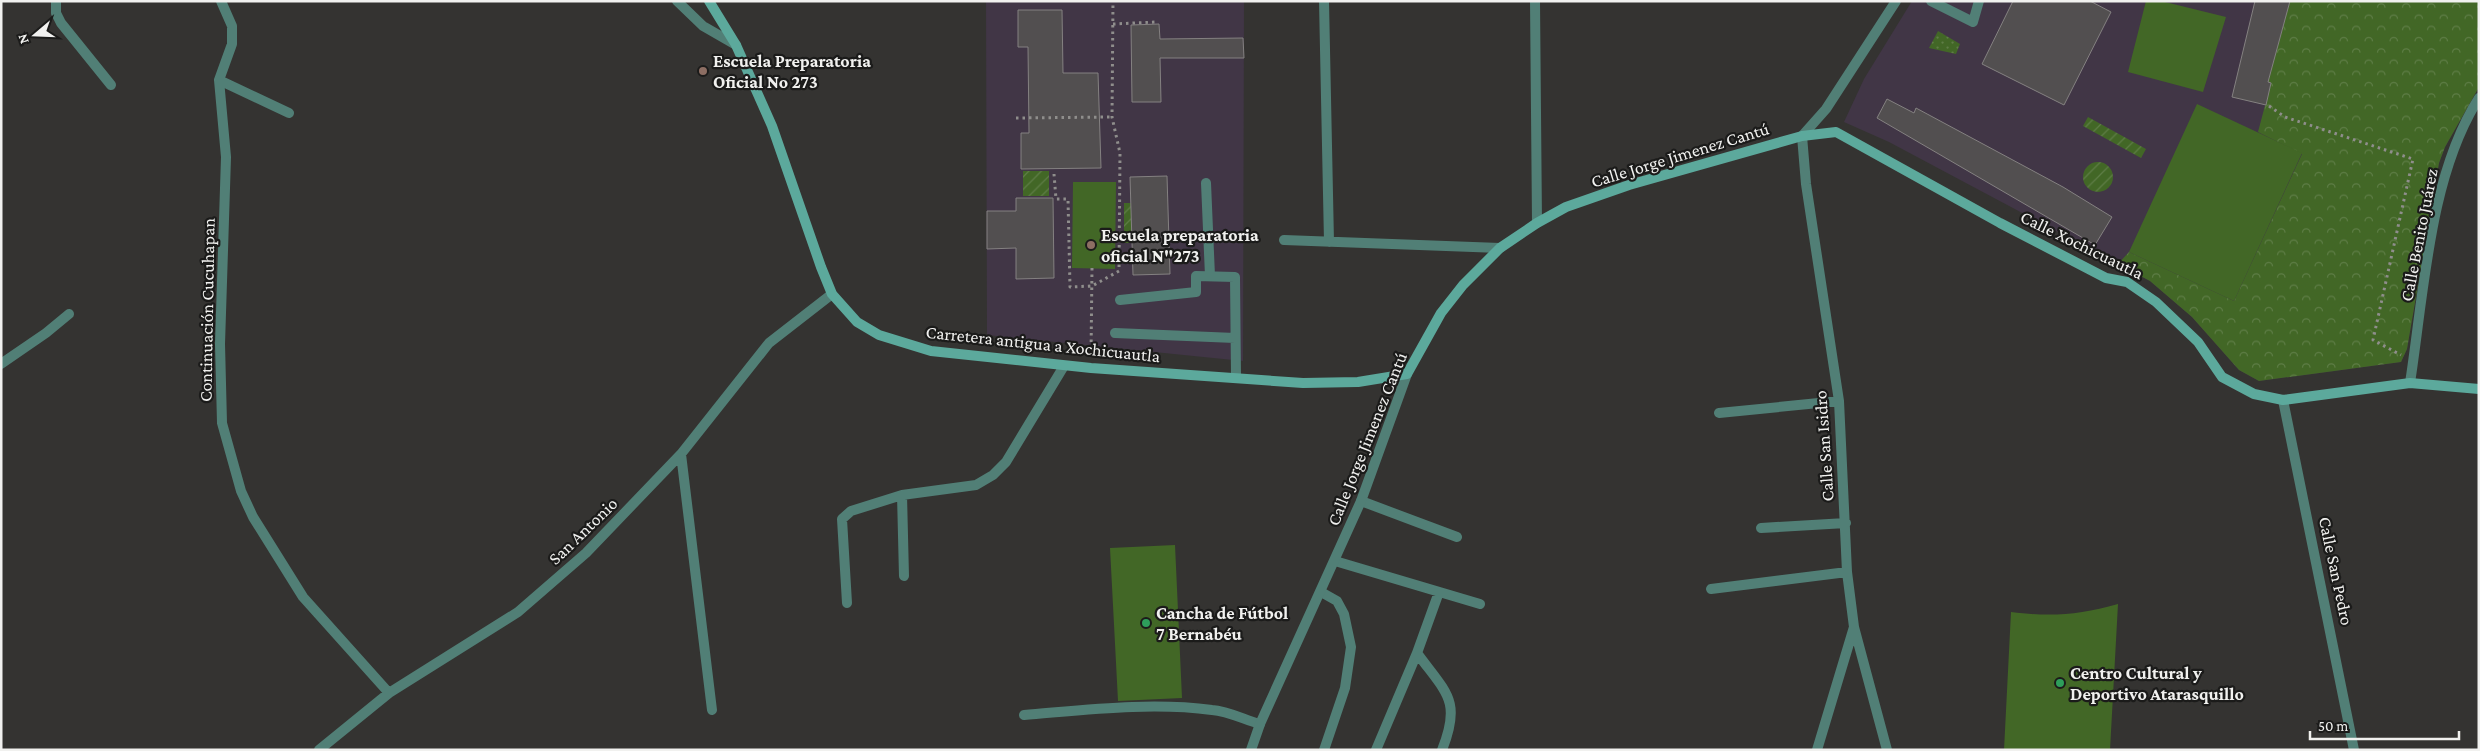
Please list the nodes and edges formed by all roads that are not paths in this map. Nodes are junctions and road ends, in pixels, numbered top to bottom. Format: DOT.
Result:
graph roads {
  1 [pos="56,1"];
  2 [pos="221,1"];
  3 [pos="677,1"];
  4 [pos="709,1"];
  5 [pos="1324,1"];
  6 [pos="1535,1"];
  7 [pos="1896,1"];
  8 [pos="1931,1"];
  9 [pos="1979,1"];
  10 [pos="736,45"];
  11 [pos="219,80"];
  12 [pos="110,85"];
  13 [pos="2479,98"];
  14 [pos="289,113"];
  15 [pos="1802,136"];
  16 [pos="1206,183"];
  17 [pos="1537,223"];
  18 [pos="1284,240"];
  19 [pos="1329,242"];
  20 [pos="1500,248"];
  21 [pos="1210,276"];
  22 [pos="832,294"];
  23 [pos="1120,300"];
  24 [pos="68,314"];
  25 [pos="1115,333"];
  26 [pos="1235,338"];
  27 [pos="1,364"];
  28 [pos="1064,366"];
  29 [pos="1407,374"];
  30 [pos="1236,377"];
  31 [pos="2410,383"];
  32 [pos="2479,389"];
  33 [pos="2283,400"];
  34 [pos="1839,401"];
  35 [pos="1719,413"];
  36 [pos="681,454"];
  37 [pos="902,495"];
  38 [pos="1362,502"];
  39 [pos="1846,523"];
  40 [pos="1761,528"];
  41 [pos="1457,537"];
  42 [pos="1335,561"];
  43 [pos="1848,572"];
  44 [pos="904,576"];
  45 [pos="1711,590"];
  46 [pos="1321,592"];
  47 [pos="1438,592"];
  48 [pos="847,603"];
  49 [pos="1480,604"];
  50 [pos="1854,627"];
  51 [pos="1417,653"];
  52 [pos="389,693"];
  53 [pos="712,710"];
  54 [pos="1024,715"];
  55 [pos="1260,724"];
  56 [pos="319,750"];
  57 [pos="1251,750"];
  58 [pos="1324,750"];
  59 [pos="1376,750"];
  60 [pos="1442,750"];
  61 [pos="1817,750"];
  62 [pos="1886,750"];
  63 [pos="2354,750"];
  1 -- 12 [label="street"];
  2 -- 11 [label="street, Continuación Cucuhapan"];
  3 -- 10 [label="street"];
  4 -- 10 [label="main road, Carretera antigua a Xochicuautla"];
  5 -- 19 [label="street"];
  6 -- 17 [label="street"];
  7 -- 15 [label="street"];
  8 -- 9 [label="street"];
  10 -- 22 [label="main road, Carretera antigua a Xochicuautla"];
  11 -- 14 [label="street"];
  11 -- 52 [label="street, Continuación Cucuhapan"];
  13 -- 31 [label="street, Calle Benito Juárez"];
  15 -- 17 [label="main road, Calle Jorge Jimenez Cantú"];
  15 -- 33 [label="main road, Calle Xochicuautla"];
  15 -- 34 [label="street, Calle San Isidro"];
  16 -- 21 [label="street"];
  17 -- 20 [label="main road, Calle Jorge Jimenez Cantú"];
  18 -- 19 [label="street"];
  19 -- 20 [label="street"];
  20 -- 29 [label="main road, Calle Jorge Jimenez Cantú"];
  21 -- 23 [label="street"];
  21 -- 26 [label="street"];
  22 -- 28 [label="main road, Carretera antigua a Xochicuautla"];
  22 -- 36 [label="street, San Antonio"];
  24 -- 27 [label="street"];
  25 -- 26 [label="street"];
  26 -- 30 [label="street"];
  28 -- 30 [label="main road, Carretera antigua a Xochicuautla"];
  28 -- 37 [label="street"];
  29 -- 30 [label="main road, Carretera antigua a Xochicuautla"];
  29 -- 38 [label="street, Calle Jorge Jimenez Cantú"];
  31 -- 32 [label="main road, Calle Xochicuautla"];
  31 -- 33 [label="main road, Calle Xochicuautla"];
  33 -- 63 [label="street, Calle San Pedro"];
  34 -- 35 [label="street"];
  34 -- 39 [label="street, Calle San Isidro"];
  36 -- 52 [label="street, San Antonio"];
  36 -- 53 [label="street"];
  37 -- 44 [label="street"];
  37 -- 48 [label="street"];
  38 -- 41 [label="street"];
  38 -- 42 [label="street, Calle Jorge Jimenez Cantú"];
  39 -- 40 [label="street"];
  39 -- 43 [label="street, Calle San Isidro"];
  42 -- 46 [label="street, Calle Jorge Jimenez Cantú"];
  42 -- 47 [label="street"];
  43 -- 45 [label="street"];
  43 -- 50 [label="street, Calle San Isidro"];
  46 -- 55 [label="street, Calle Jorge Jimenez Cantú"];
  46 -- 58 [label="street"];
  47 -- 49 [label="street"];
  47 -- 51 [label="street"];
  50 -- 61 [label="street, Calle San Isidro"];
  50 -- 62 [label="street"];
  51 -- 59 [label="street"];
  51 -- 60 [label="street"];
  52 -- 56 [label="street, San Antonio"];
  54 -- 55 [label="street"];
  55 -- 57 [label="street, Calle Jorge Jimenez Cantú"];
}
